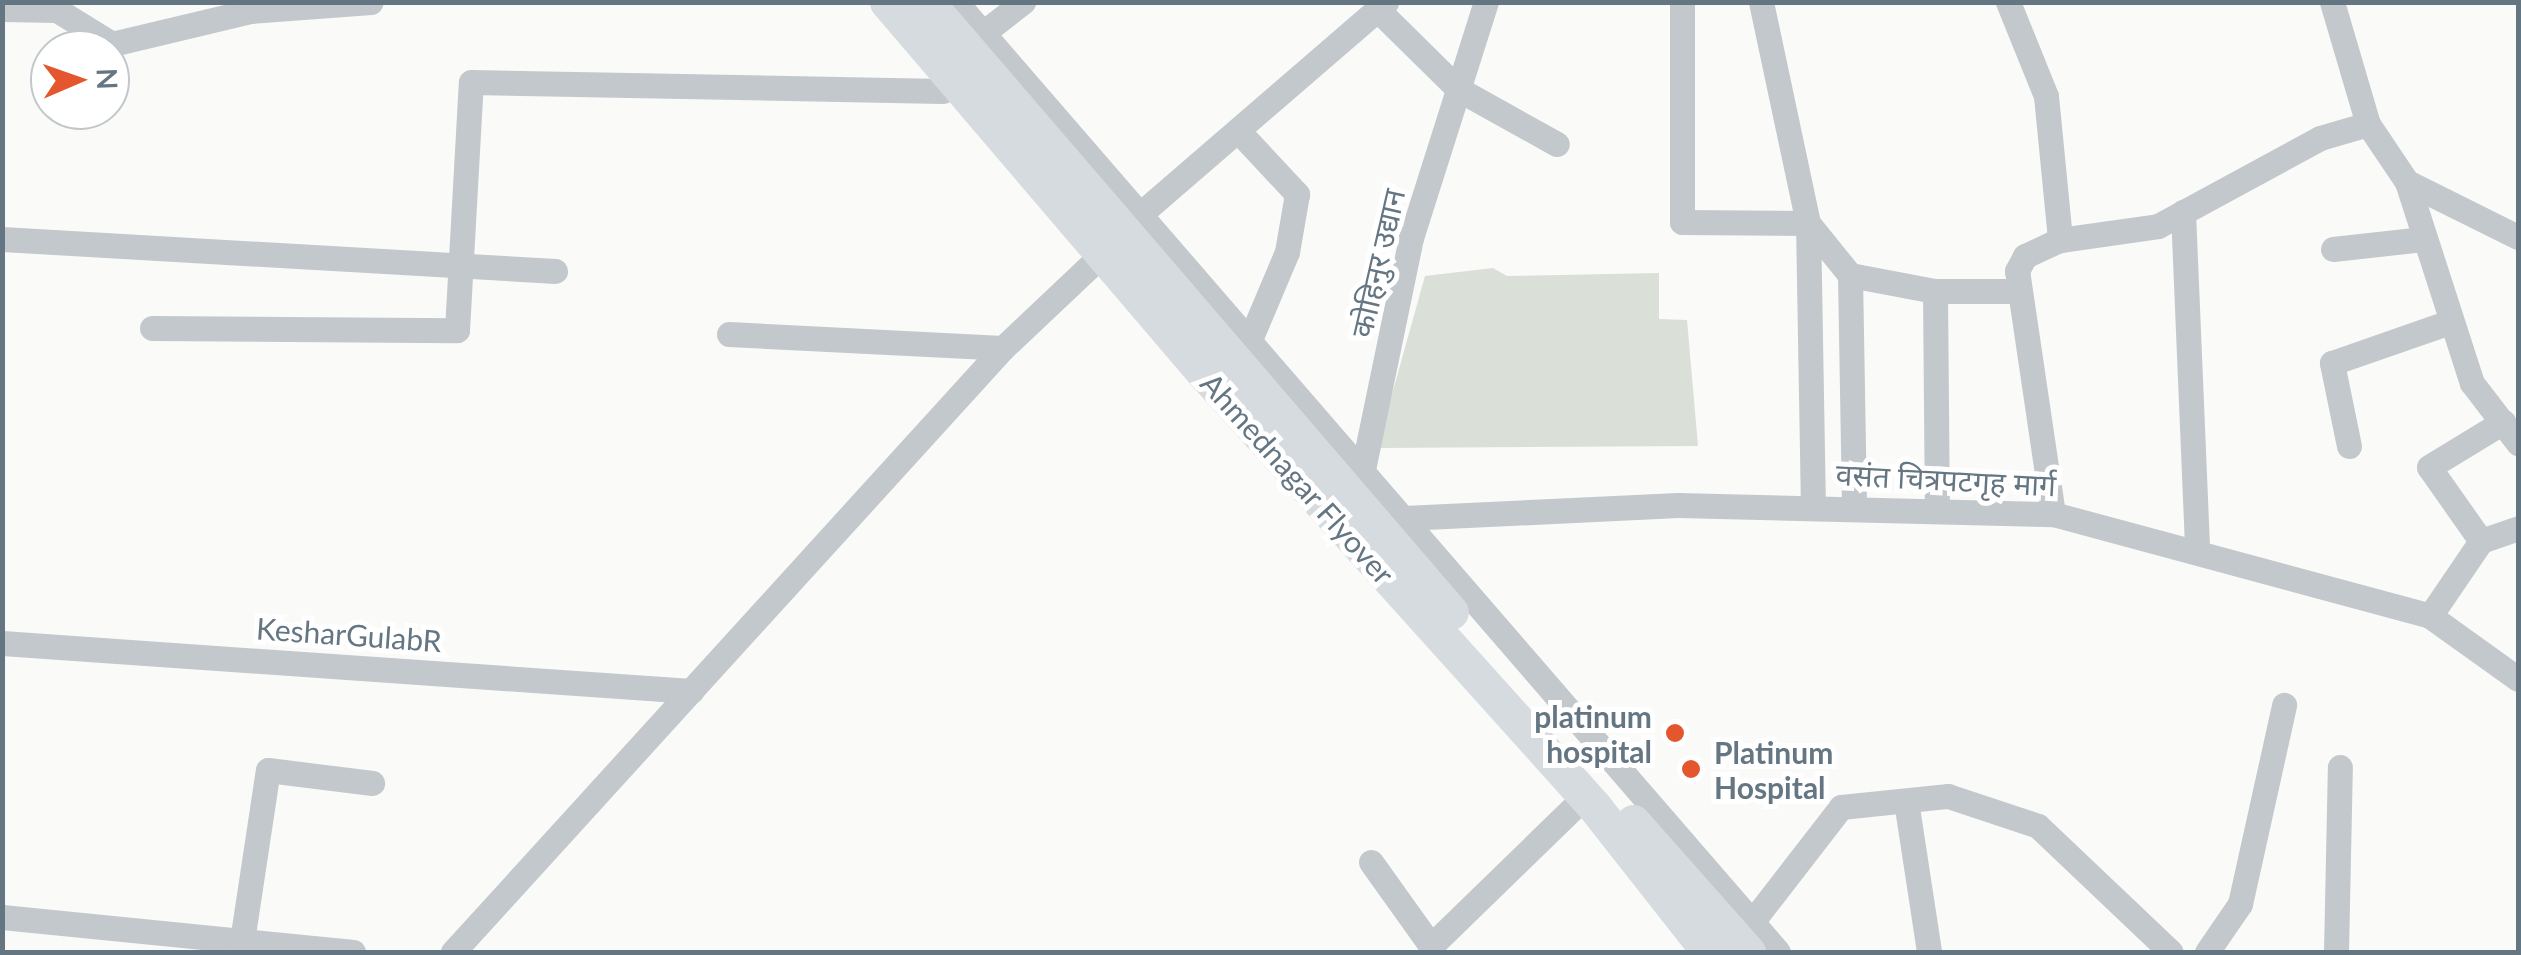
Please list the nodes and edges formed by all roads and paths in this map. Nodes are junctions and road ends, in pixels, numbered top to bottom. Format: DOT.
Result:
graph roads {
  1 [pos="370,2"];
  2 [pos="866,2"];
  3 [pos="888,2"];
  4 [pos="928,2"];
  5 [pos="956,2"];
  6 [pos="1023,2"];
  7 [pos="1486,2"];
  8 [pos="1682,2"];
  9 [pos="1761,2"];
  10 [pos="2008,2"];
  11 [pos="2332,2"];
  12 [pos="1380,6"];
  13 [pos="2,9"];
  14 [pos="983,33"];
  15 [pos="1458,89"];
  16 [pos="944,90"];
  17 [pos="2368,124"];
  18 [pos="1242,135"];
  19 [pos="1557,144"];
  20 [pos="2407,182"];
  21 [pos="2182,212"];
  22 [pos="1138,216"];
  23 [pos="1808,222"];
  24 [pos="2518,237"];
  25 [pos="2,239"];
  26 [pos="2423,239"];
  27 [pos="2060,240"];
  28 [pos="2334,248"];
  29 [pos="461,260"];
  30 [pos="1093,263"];
  31 [pos="556,271"];
  32 [pos="1850,276"];
  33 [pos="1935,291"];
  34 [pos="2019,292"];
  35 [pos="2450,322"];
  36 [pos="152,328"];
  37 [pos="729,334"];
  38 [pos="1252,335"];
  39 [pos="1003,348"];
  40 [pos="2511,432"];
  41 [pos="2349,446"];
  42 [pos="1366,479"];
  43 [pos="1813,504"];
  44 [pos="1854,504"];
  45 [pos="1937,504"];
  46 [pos="2053,514"];
  47 [pos="1404,518"];
  48 [pos="1318,523"];
  49 [pos="2518,528"];
  50 [pos="2481,542"];
  51 [pos="2197,548"];
  52 [pos="1351,561"];
  53 [pos="2430,616"];
  54 [pos="2,642"];
  55 [pos="2518,680"];
  56 [pos="691,691"];
  57 [pos="2284,706"];
  58 [pos="2340,767"];
  59 [pos="372,783"];
  60 [pos="1906,801"];
  61 [pos="1573,808"];
  62 [pos="1371,862"];
  63 [pos="2,917"];
  64 [pos="1750,938"];
  65 [pos="242,942"];
  66 [pos="1431,950"];
  67 [pos="353,952"];
  68 [pos="453,952"];
  69 [pos="1692,952"];
  70 [pos="1709,952"];
  71 [pos="1778,952"];
  72 [pos="1929,952"];
  73 [pos="2171,952"];
  74 [pos="2207,952"];
  75 [pos="2336,952"];
  1 -- 13 [label="street"];
  2 -- 16 [label="street"];
  3 -- 70 [label="highway, Ahmednagar Flyover"];
  4 -- 64 [label="highway, Ahmednagar Flyover"];
  5 -- 14 [label="street"];
  6 -- 14 [label="street"];
  7 -- 15 [label="street, कोहिनुर उद्यान"];
  8 -- 23 [label="street"];
  9 -- 23 [label="street"];
  10 -- 27 [label="street"];
  11 -- 17 [label="street"];
  12 -- 15 [label="street"];
  12 -- 18 [label="street"];
  14 -- 22 [label="street"];
  15 -- 19 [label="street"];
  15 -- 42 [label="street, कोहिनुर उद्यान"];
  16 -- 29 [label="street"];
  16 -- 30 [label="street"];
  17 -- 20 [label="street"];
  17 -- 21 [label="street"];
  18 -- 22 [label="street"];
  18 -- 38 [label="street"];
  20 -- 24 [label="street"];
  20 -- 26 [label="street"];
  21 -- 27 [label="street"];
  21 -- 51 [label="street"];
  22 -- 38 [label="street"];
  23 -- 32 [label="street"];
  23 -- 43 [label="street"];
  25 -- 29 [label="street"];
  26 -- 28 [label="street"];
  26 -- 35 [label="street"];
  27 -- 34 [label="street"];
  29 -- 31 [label="street"];
  29 -- 36 [label="street"];
  30 -- 39 [label="street"];
  30 -- 48 [label="street"];
  32 -- 33 [label="street"];
  32 -- 44 [label="street"];
  33 -- 34 [label="street"];
  33 -- 45 [label="street"];
  34 -- 46 [label="street"];
  35 -- 40 [label="street"];
  35 -- 41 [label="street"];
  37 -- 39 [label="street"];
  38 -- 42 [label="street"];
  39 -- 56 [label="street"];
  40 -- 50 [label="street"];
  42 -- 47 [label="street"];
  42 -- 48 [label="street"];
  43 -- 44 [label="street, वसंत चित्रपटगृह मार्ग"];
  43 -- 47 [label="street, वसंत चित्रपटगृह मार्ग"];
  44 -- 45 [label="street, वसंत चित्रपटगृह मार्ग"];
  45 -- 46 [label="street, वसंत चित्रपटगृह मार्ग"];
  46 -- 51 [label="street, वसंत चित्रपटगृह मार्ग"];
  47 -- 52 [label="street"];
  47 -- 64 [label="street"];
  48 -- 52 [label="street"];
  49 -- 50 [label="street"];
  50 -- 53 [label="street"];
  51 -- 53 [label="street, वसंत चित्रपटगृह मार्ग"];
  52 -- 61 [label="street"];
  53 -- 55 [label="street, वसंत चित्रपटगृह मार्ग"];
  54 -- 56 [label="street, KesharGulabR"];
  56 -- 68 [label="street"];
  57 -- 74 [label="street"];
  58 -- 75 [label="street"];
  59 -- 65 [label="street"];
  60 -- 64 [label="street"];
  60 -- 72 [label="street"];
  60 -- 73 [label="street"];
  61 -- 66 [label="street"];
  61 -- 69 [label="street"];
  62 -- 66 [label="street"];
  63 -- 65 [label="street"];
  64 -- 71 [label="street"];
  65 -- 67 [label="street"];
}
